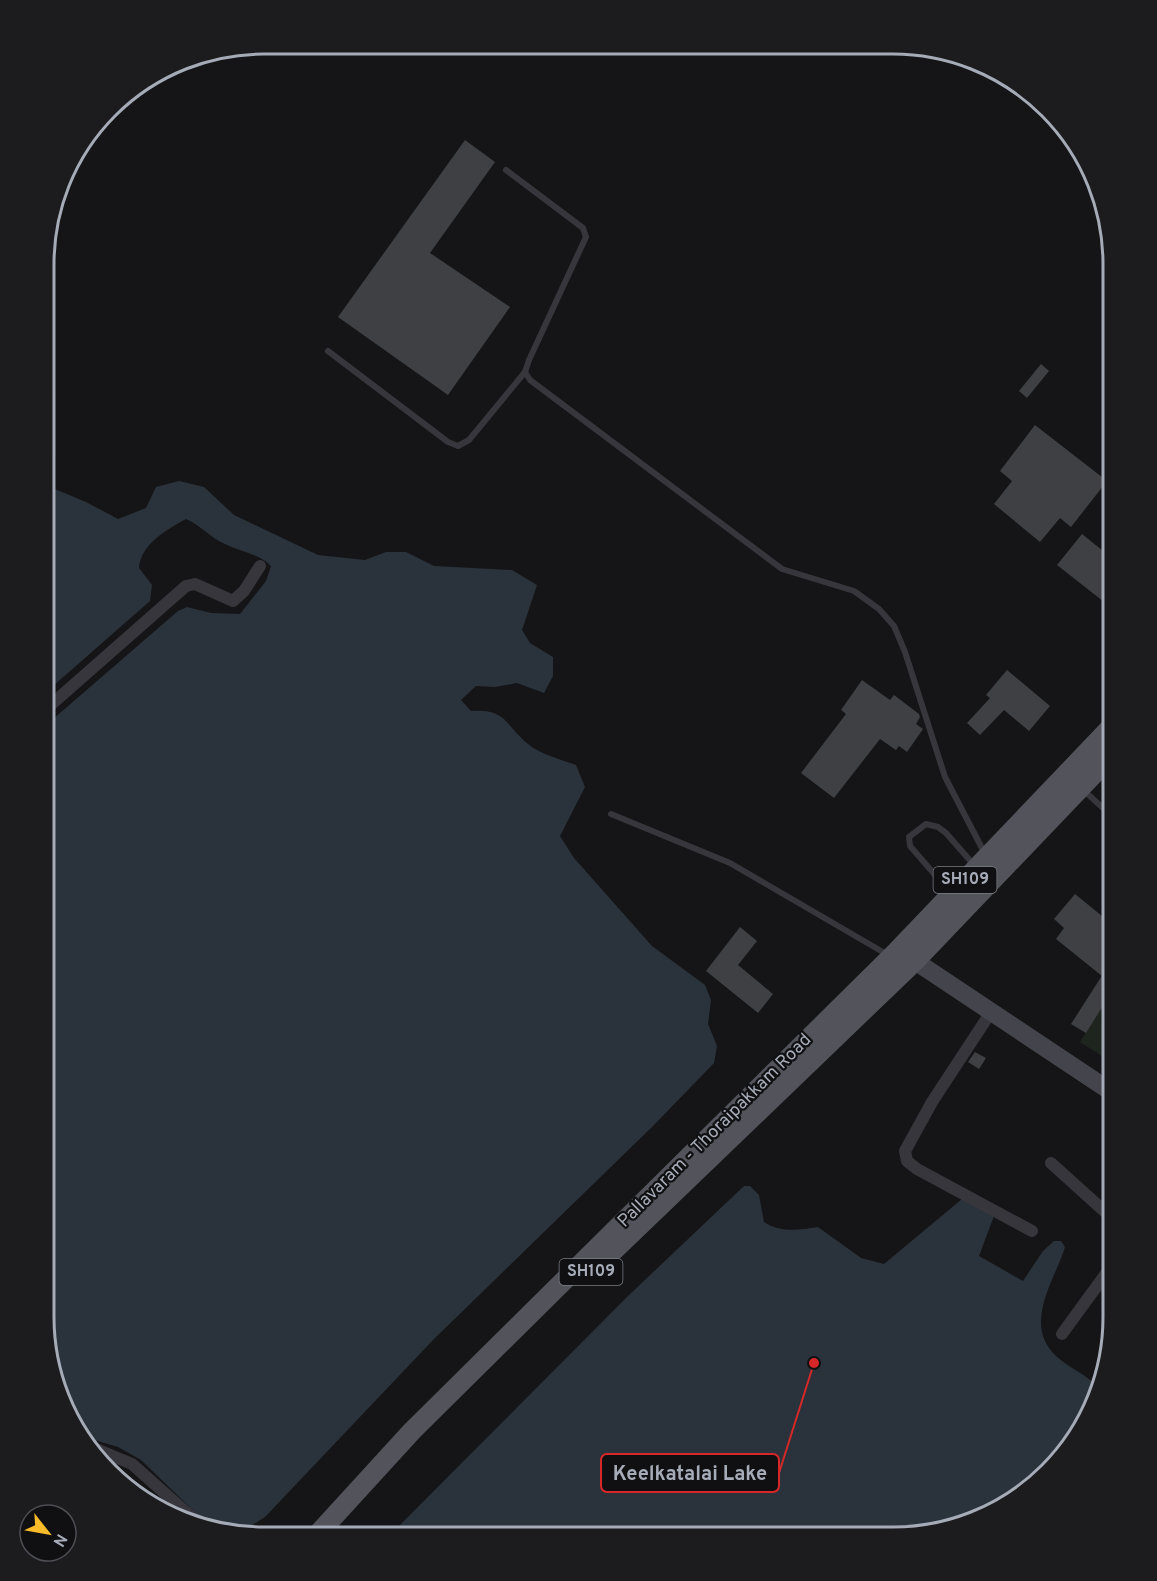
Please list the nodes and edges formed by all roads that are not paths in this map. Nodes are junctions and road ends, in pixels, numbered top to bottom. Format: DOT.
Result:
graph roads {
  1 [pos="506,170"];
  2 [pos="328,351"];
  3 [pos="525,372"];
  4 [pos="260,566"];
  5 [pos="54,702"];
  6 [pos="1103,735"];
  7 [pos="1103,765"];
  8 [pos="1081,788"];
  9 [pos="1103,808"];
  10 [pos="611,814"];
  11 [pos="982,862"];
  12 [pos="952,893"];
  13 [pos="891,956"];
  14 [pos="915,961"];
  15 [pos="991,1012"];
  16 [pos="1103,1086"];
  17 [pos="1051,1163"];
  18 [pos="1103,1210"];
  19 [pos="1032,1232"];
  20 [pos="1103,1278"];
  21 [pos="1062,1334"];
  22 [pos="103,1452"];
  23 [pos="355,1502"];
  24 [pos="185,1511"];
  25 [pos="332,1527"];
  1 -- 3 [label="lane"];
  2 -- 3 [label="lane"];
  3 -- 11 [label="lane"];
  4 -- 5 [label="street"];
  6 -- 11 [label="main road, Pallavaram - Thoraipakkam Road / SH109"];
  7 -- 8 [label="main road, Pallavaram - Thoraipakkam Road / SH109"];
  8 -- 9 [label="lane"];
  8 -- 14 [label="main road, Pallavaram - Thoraipakkam Road / SH109"];
  10 -- 13 [label="lane"];
  11 -- 12 [label="main road, Pallavaram - Thoraipakkam Road / SH109"];
  11 -- 12 [label="lane"];
  12 -- 13 [label="main road, Pallavaram - Thoraipakkam Road / SH109"];
  13 -- 23 [label="main road, Pallavaram - Thoraipakkam Road / SH109"];
  14 -- 15 [label="street"];
  14 -- 23 [label="main road, Pallavaram - Thoraipakkam Road / SH109"];
  15 -- 16 [label="street"];
  15 -- 19 [label="street"];
  17 -- 18 [label="street"];
  20 -- 21 [label="street"];
  22 -- 24 [label="street"];
  23 -- 25 [label="main road, Pallavaram - Thoraipakkam Road / SH109"];
}
